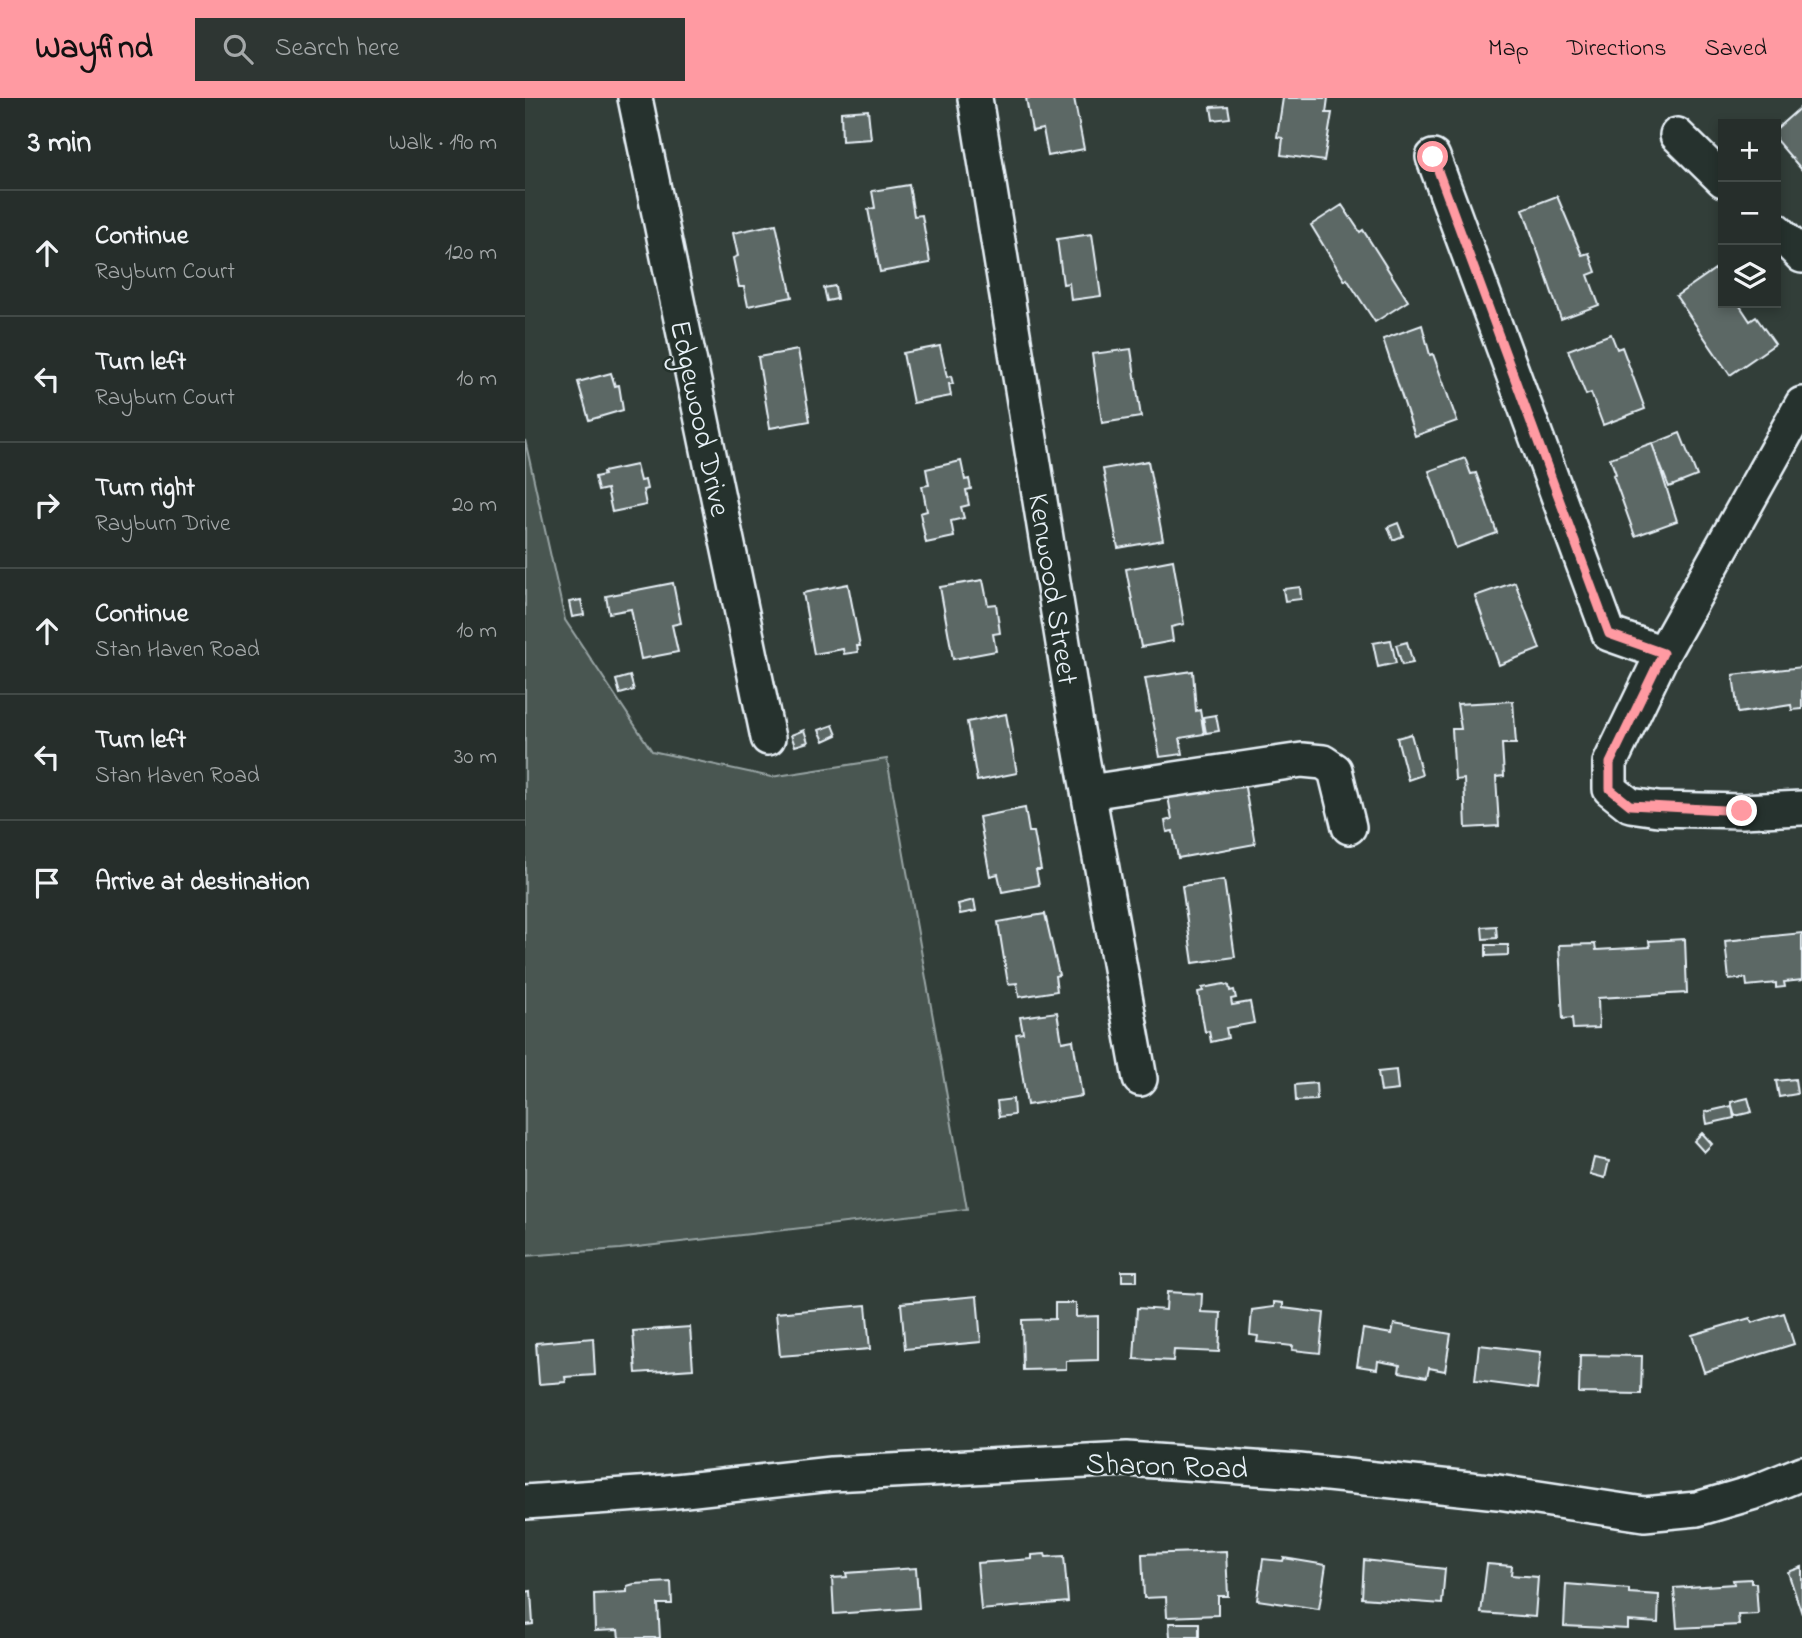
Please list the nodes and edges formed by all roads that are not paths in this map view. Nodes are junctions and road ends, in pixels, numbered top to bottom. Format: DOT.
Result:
graph roads {
  1 [pos="635,98"];
  2 [pos="975,98"];
  3 [pos="1677,135"];
  4 [pos="1433,157"];
  5 [pos="1718,175"];
  6 [pos="1781,235"];
  7 [pos="1802,256"];
  8 [pos="1802,404"];
  9 [pos="1663,653"];
  10 [pos="768,738"];
  11 [pos="1089,792"];
  12 [pos="1802,808"];
  13 [pos="1349,827"];
  14 [pos="1140,1079"];
  15 [pos="1802,1473"];
  16 [pos="525,1502"];
  1 -- 10 [label="street, Edgewood Drive"];
  2 -- 11 [label="street, Kenwood Street"];
  3 -- 5 [label="street"];
  4 -- 9 [label="street"];
  6 -- 7 [label="street"];
  8 -- 9 [label="street"];
  9 -- 12 [label="street"];
  11 -- 13 [label="street"];
  11 -- 14 [label="street, Kenwood Street"];
  15 -- 16 [label="street, Sharon Road"];
}
